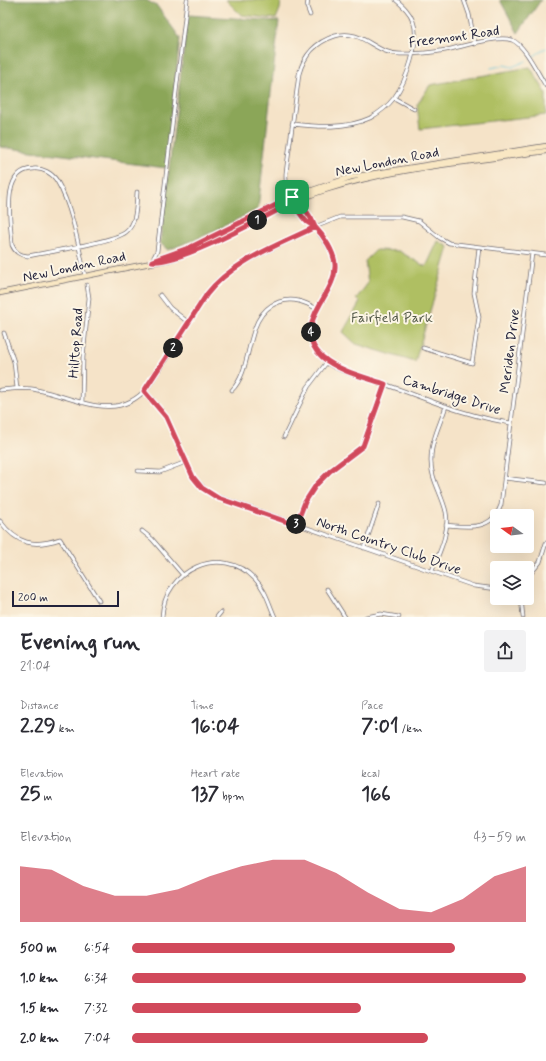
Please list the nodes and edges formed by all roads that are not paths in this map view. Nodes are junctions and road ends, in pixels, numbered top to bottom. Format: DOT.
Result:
graph roads {
  1 [pos="187,0"];
  2 [pos="308,0"];
  3 [pos="396,0"];
  4 [pos="464,0"];
  5 [pos="310,15"];
  6 [pos="475,44"];
  7 [pos="412,54"];
  8 [pos="546,86"];
  9 [pos="394,98"];
  10 [pos="414,109"];
  11 [pos="292,124"];
  12 [pos="546,146"];
  13 [pos="546,151"];
  14 [pos="137,192"];
  15 [pos="294,199"];
  16 [pos="315,227"];
  17 [pos="78,246"];
  18 [pos="479,247"];
  19 [pos="532,253"];
  20 [pos="546,255"];
  21 [pos="152,261"];
  22 [pos="84,276"];
  23 [pos="87,285"];
  24 [pos="0,293"];
  25 [pos="160,295"];
  26 [pos="317,309"];
  27 [pos="189,323"];
  28 [pos="4,333"];
  29 [pos="423,348"];
  30 [pos="327,362"];
  31 [pos="385,384"];
  32 [pos="17,388"];
  33 [pos="0,390"];
  34 [pos="232,390"];
  35 [pos="144,391"];
  36 [pos="82,403"];
  37 [pos="446,406"];
  38 [pos="511,423"];
  39 [pos="284,437"];
  40 [pos="186,462"];
  41 [pos="138,471"];
  42 [pos="504,478"];
  43 [pos="546,482"];
  44 [pos="379,504"];
  45 [pos="0,521"];
  46 [pos="296,525"];
  47 [pos="446,525"];
  48 [pos="142,531"];
  49 [pos="546,543"];
  50 [pos="364,548"];
  51 [pos="534,569"];
  52 [pos="432,571"];
  53 [pos="182,574"];
  54 [pos="327,589"];
  55 [pos="490,589"];
  56 [pos="99,601"];
  57 [pos="521,605"];
  58 [pos="221,612"];
  59 [pos="162,617"];
  60 [pos="217,617"];
  61 [pos="275,617"];
  62 [pos="345,617"];
  63 [pos="366,617"];
  64 [pos="399,617"];
  65 [pos="523,617"];
  1 -- 21 [label="street"];
  2 -- 5 [label="street"];
  3 -- 7 [label="street"];
  4 -- 6 [label="street"];
  6 -- 7 [label="street, Freemont Road"];
  6 -- 8 [label="street, Freemont Road"];
  7 -- 9 [label="street"];
  7 -- 11 [label="street, Freemont Road"];
  9 -- 10 [label="street"];
  9 -- 11 [label="street"];
  11 -- 15 [label="street, Freemont Road"];
  12 -- 15 [label="main road, New London Road"];
  13 -- 15 [label="main road, New London Road"];
  14 -- 17 [label="street"];
  15 -- 16 [label="street, Cambridge Drive"];
  15 -- 16 [label="street, Cambridge Drive"];
  15 -- 21 [label="main road, New London Road"];
  16 -- 18 [label="street"];
  16 -- 26 [label="street, Cambridge Drive"];
  16 -- 27 [label="street"];
  17 -- 17 [label="street"];
  17 -- 22 [label="street"];
  18 -- 19 [label="street"];
  18 -- 29 [label="street"];
  19 -- 20 [label="street"];
  19 -- 38 [label="street, Meriden Drive"];
  21 -- 22 [label="main road, New London Road"];
  22 -- 24 [label="main road, New London Road"];
  23 -- 36 [label="street, Hilltop Road"];
  25 -- 27 [label="street"];
  26 -- 30 [label="street, Cambridge Drive"];
  26 -- 34 [label="street"];
  27 -- 35 [label="street"];
  28 -- 32 [label="street"];
  30 -- 31 [label="street, Cambridge Drive"];
  30 -- 39 [label="street"];
  31 -- 37 [label="street, Cambridge Drive"];
  31 -- 46 [label="street"];
  32 -- 33 [label="street"];
  32 -- 36 [label="street"];
  35 -- 36 [label="street"];
  35 -- 40 [label="street, North Country Club Drive"];
  37 -- 38 [label="street, Cambridge Drive"];
  37 -- 47 [label="street"];
  38 -- 42 [label="street, Meriden Drive"];
  40 -- 41 [label="street"];
  40 -- 46 [label="street, North Country Club Drive"];
  42 -- 43 [label="street"];
  42 -- 47 [label="street, Meriden Drive"];
  44 -- 50 [label="street"];
  45 -- 56 [label="street"];
  46 -- 50 [label="street, North Country Club Drive"];
  47 -- 52 [label="street"];
  48 -- 53 [label="street"];
  49 -- 51 [label="street"];
  50 -- 52 [label="street, North Country Club Drive"];
  52 -- 55 [label="street, North Country Club Drive"];
  53 -- 59 [label="street"];
  53 -- 61 [label="street"];
  54 -- 62 [label="street"];
  57 -- 65 [label="street"];
  58 -- 60 [label="street"];
  63 -- 64 [label="street"];
}
